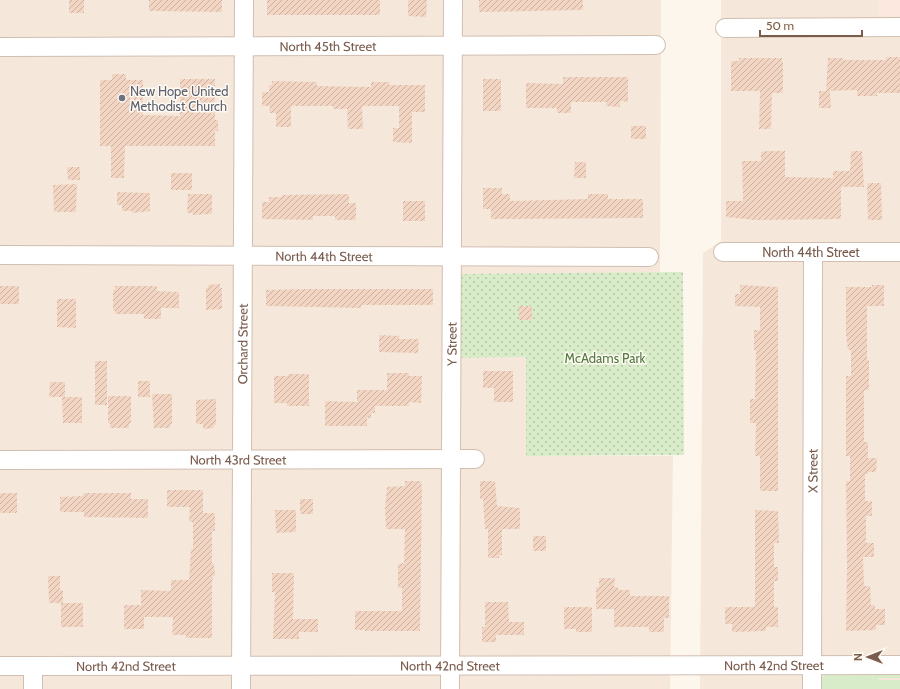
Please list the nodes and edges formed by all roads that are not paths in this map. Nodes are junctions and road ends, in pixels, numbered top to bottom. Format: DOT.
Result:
graph roads {
  1 [pos="244,0"];
  2 [pos="453,0"];
  3 [pos="900,27"];
  4 [pos="725,28"];
  5 [pos="452,45"];
  6 [pos="656,45"];
  7 [pos="0,47"];
  8 [pos="244,47"];
  9 [pos="723,252"];
  10 [pos="900,252"];
  11 [pos="813,253"];
  12 [pos="0,255"];
  13 [pos="243,255"];
  14 [pos="452,255"];
  15 [pos="648,257"];
  16 [pos="451,459"];
  17 [pos="476,459"];
  18 [pos="0,460"];
  19 [pos="242,460"];
  20 [pos="450,665"];
  21 [pos="812,665"];
  22 [pos="900,665"];
  23 [pos="0,666"];
  24 [pos="33,666"];
  25 [pos="242,666"];
  26 [pos="33,689"];
  27 [pos="242,689"];
  28 [pos="450,689"];
  29 [pos="812,689"];
  1 -- 8 [label="street, Orchard Street"];
  2 -- 5 [label="street, Y Street"];
  3 -- 4 [label="street"];
  5 -- 6 [label="street, North 45th Street"];
  5 -- 8 [label="street, North 45th Street"];
  5 -- 14 [label="street, Y Street"];
  7 -- 8 [label="street, North 45th Street"];
  8 -- 13 [label="street, Orchard Street"];
  9 -- 11 [label="street, North 44th Street"];
  10 -- 11 [label="street, North 44th Street"];
  11 -- 21 [label="street, X Street"];
  12 -- 13 [label="street, North 44th Street"];
  13 -- 14 [label="street, North 44th Street"];
  13 -- 19 [label="street, Orchard Street"];
  14 -- 15 [label="street, North 44th Street"];
  14 -- 16 [label="street, Y Street"];
  16 -- 17 [label="street, North 43rd Street"];
  16 -- 19 [label="street, North 43rd Street"];
  16 -- 20 [label="street, Y Street"];
  18 -- 19 [label="street, North 43rd Street"];
  19 -- 25 [label="street, Orchard Street"];
  20 -- 21 [label="street, North 42nd Street"];
  20 -- 25 [label="street, North 42nd Street"];
  20 -- 28 [label="street, Y Street"];
  21 -- 22 [label="street, North 42nd Street"];
  21 -- 29 [label="street, X Street"];
  23 -- 24 [label="street, North 42nd Street"];
  24 -- 25 [label="street, North 42nd Street"];
  24 -- 26 [label="street"];
  25 -- 27 [label="street, Orchard Street"];
}
